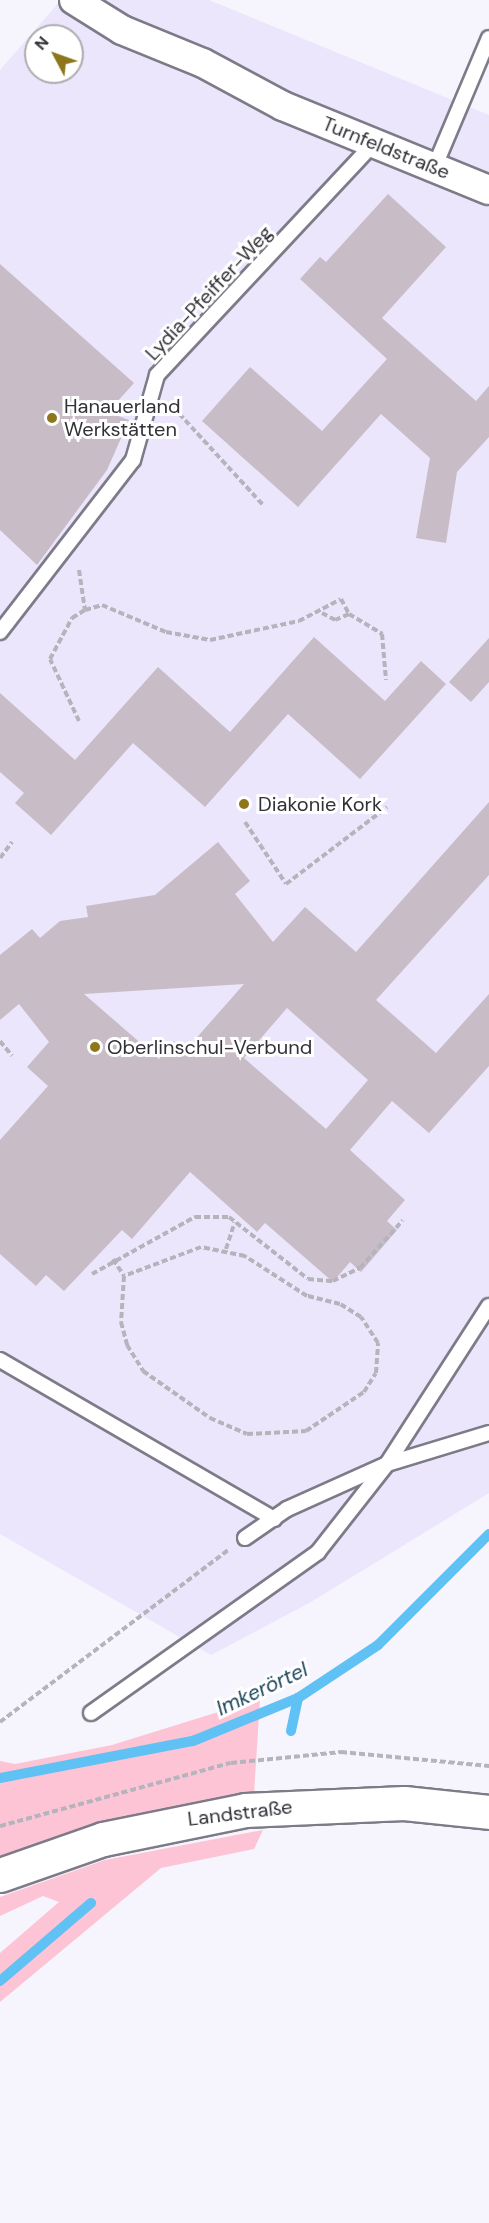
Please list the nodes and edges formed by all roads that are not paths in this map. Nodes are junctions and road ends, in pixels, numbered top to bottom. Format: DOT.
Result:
graph roads {
  1 [pos="74,0"];
  2 [pos="489,38"];
  3 [pos="373,144"];
  4 [pos="434,168"];
  5 [pos="489,190"];
  6 [pos="0,632"];
  7 [pos="489,1306"];
  8 [pos="0,1360"];
  9 [pos="489,1433"];
  10 [pos="387,1464"];
  11 [pos="274,1520"];
  12 [pos="245,1538"];
  13 [pos="91,1713"];
  14 [pos="489,1812"];
  15 [pos="0,1875"];
  1 -- 3 [label="street, Turnfeldstraße"];
  2 -- 4 [label="lane"];
  3 -- 4 [label="street, Turnfeldstraße"];
  3 -- 6 [label="lane, Lydia-Pfeiffer-Weg"];
  4 -- 5 [label="street, Turnfeldstraße"];
  7 -- 10 [label="lane"];
  8 -- 11 [label="lane"];
  9 -- 10 [label="lane"];
  10 -- 11 [label="lane"];
  10 -- 13 [label="lane"];
  11 -- 12 [label="lane"];
  14 -- 15 [label="main road, Landstraße"];
}
